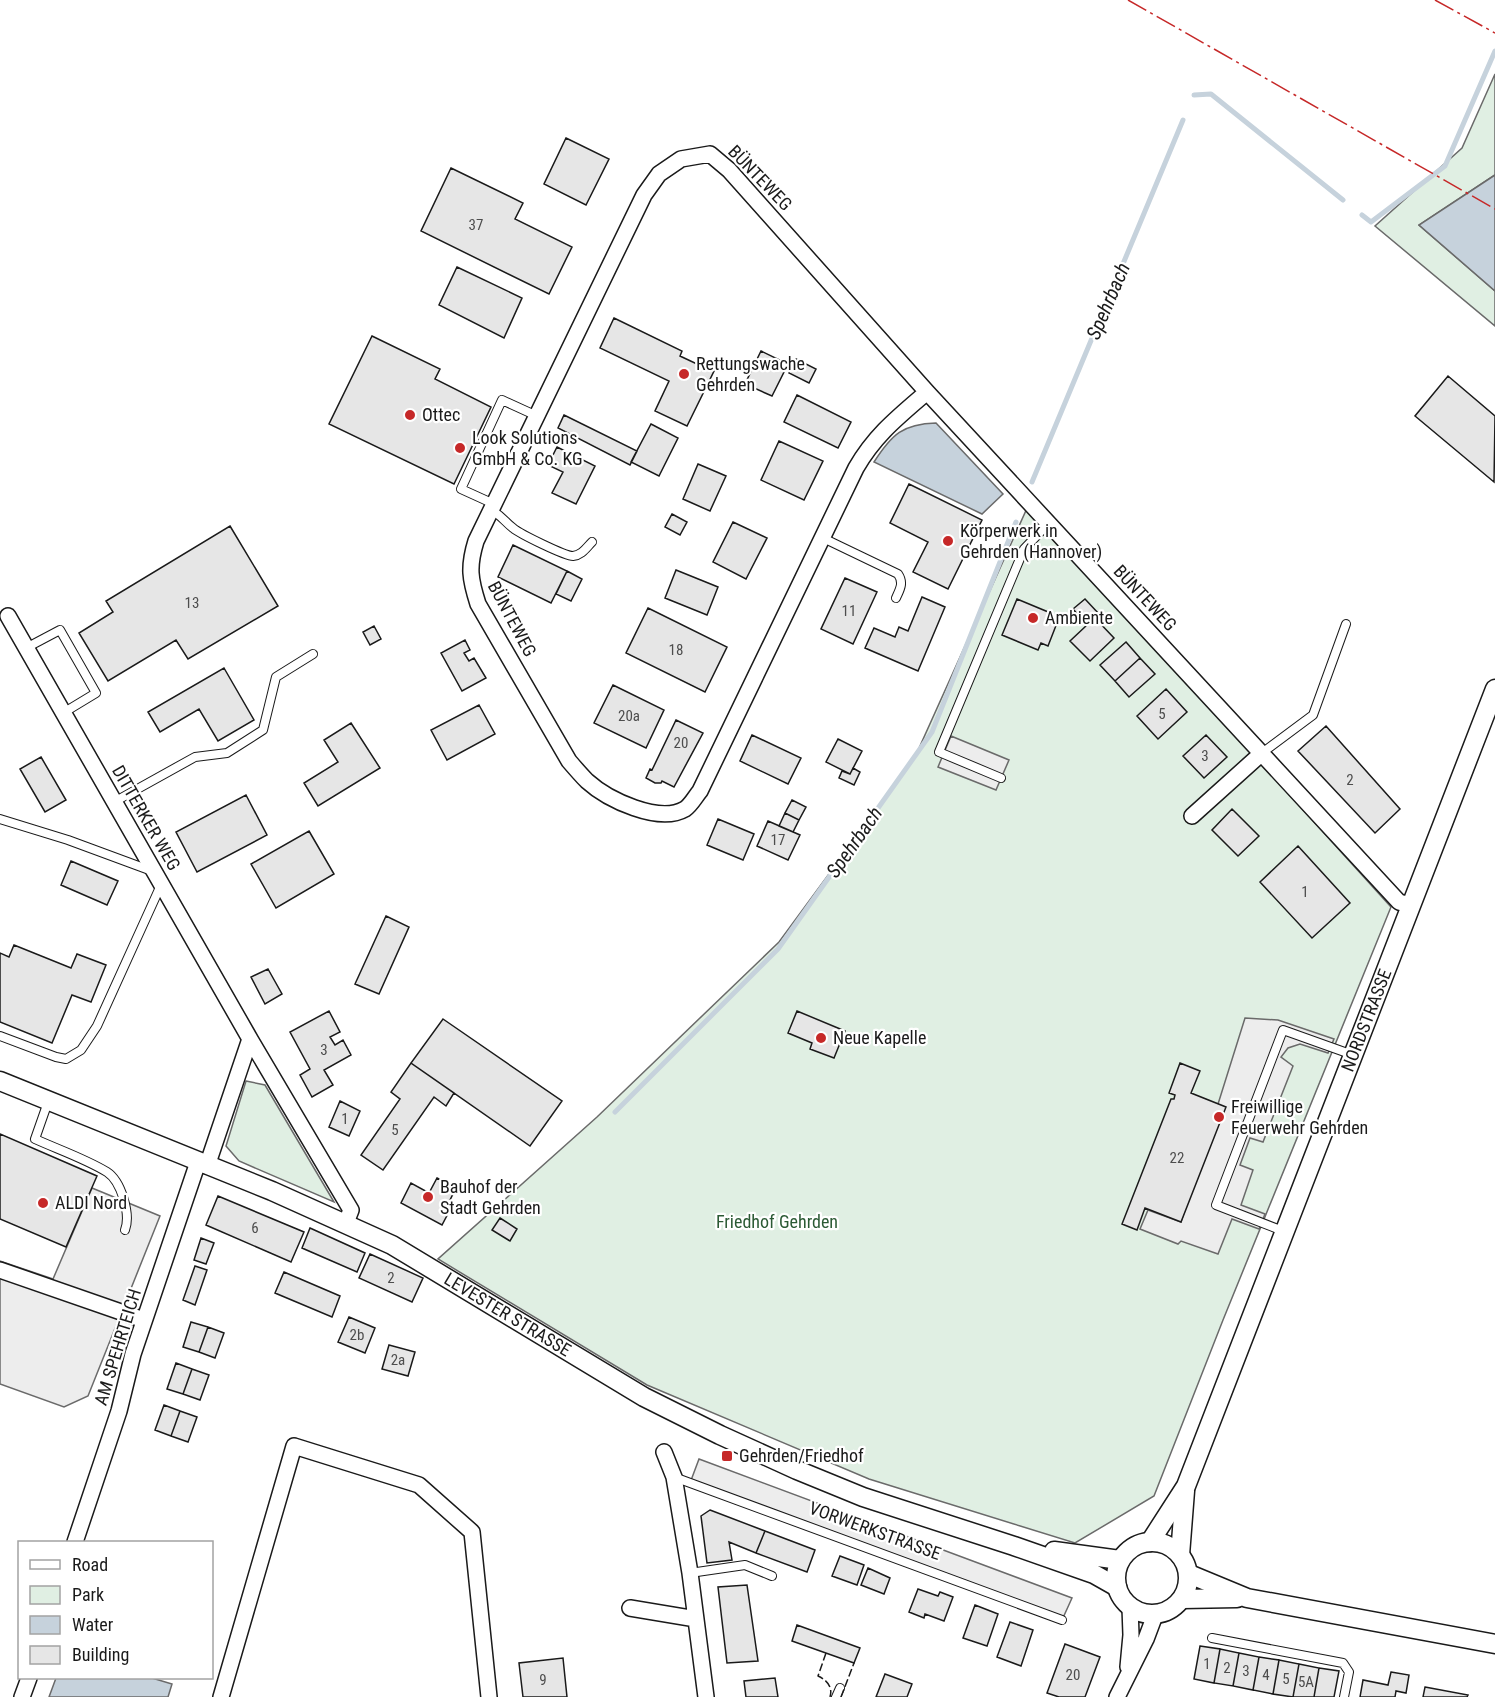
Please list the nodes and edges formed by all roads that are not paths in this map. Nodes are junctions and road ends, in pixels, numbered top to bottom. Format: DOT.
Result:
graph roads {
  1 [pos="927,392"];
  2 [pos="537,416"];
  3 [pos="493,507"];
  4 [pos="1049,523"];
  5 [pos="823,538"];
  6 [pos="592,542"];
  7 [pos="896,598"];
  8 [pos="8,616"];
  9 [pos="1346,624"];
  10 [pos="26,648"];
  11 [pos="313,654"];
  12 [pos="1495,689"];
  13 [pos="63,713"];
  14 [pos="1262,753"];
  15 [pos="1001,778"];
  16 [pos="114,802"];
  17 [pos="1192,816"];
  18 [pos="0,819"];
  19 [pos="157,878"];
  20 [pos="1410,905"];
  21 [pos="0,1036"];
  22 [pos="250,1039"];
  23 [pos="1353,1055"];
  24 [pos="0,1081"];
  25 [pos="48,1102"];
  26 [pos="203,1164"];
  27 [pos="346,1223"];
  28 [pos="125,1230"];
  29 [pos="1285,1231"];
  30 [pos="0,1270"];
  31 [pos="144,1320"];
  32 [pos="664,1452"];
  33 [pos="674,1477"];
  34 [pos="1185,1486"];
  35 [pos="75,1541"];
  36 [pos="1150,1542"];
  37 [pos="1014,1546"];
  38 [pos="1180,1555"];
  39 [pos="1120,1560"];
  40 [pos="690,1573"];
  41 [pos="1189,1574"];
  42 [pos="772,1576"];
  43 [pos="1117,1587"];
  44 [pos="1247,1598"];
  45 [pos="1182,1599"];
  46 [pos="1130,1607"];
  47 [pos="630,1608"];
  48 [pos="1155,1615"];
  49 [pos="696,1619"];
  50 [pos="1062,1620"];
  51 [pos="1212,1638"];
  52 [pos="1495,1644"];
  53 [pos="1127,1675"];
  54 [pos="28,1679"];
  55 [pos="22,1697"];
  56 [pos="221,1697"];
  57 [pos="489,1697"];
  58 [pos="706,1697"];
  59 [pos="1116,1697"];
  60 [pos="1344,1697"];
  1 -- 2 [label="street, BÜNTEWEG"];
  1 -- 4 [label="street, BÜNTEWEG"];
  1 -- 5 [label="street, BÜNTEWEG"];
  2 -- 3 [label="street, BÜNTEWEG"];
  2 -- 3 [label="lane"];
  3 -- 5 [label="street, BÜNTEWEG"];
  3 -- 6 [label="lane"];
  4 -- 14 [label="street, BÜNTEWEG"];
  4 -- 15 [label="lane"];
  5 -- 7 [label="lane"];
  8 -- 10 [label="street, DITTERKER WEG"];
  9 -- 14 [label="lane"];
  10 -- 13 [label="street, DITTERKER WEG"];
  10 -- 13 [label="lane"];
  11 -- 16 [label="lane"];
  12 -- 20 [label="street, NORDSTRASSE"];
  13 -- 16 [label="street, DITTERKER WEG"];
  14 -- 17 [label="street"];
  14 -- 20 [label="street, BÜNTEWEG"];
  16 -- 19 [label="street, DITTERKER WEG"];
  18 -- 19 [label="lane"];
  19 -- 21 [label="lane"];
  19 -- 22 [label="street, DITTERKER WEG"];
  20 -- 23 [label="street, NORDSTRASSE"];
  22 -- 26 [label="street"];
  22 -- 27 [label="street, DITTERKER WEG"];
  23 -- 29 [label="street, NORDSTRASSE"];
  23 -- 29 [label="lane"];
  24 -- 25 [label="street, LEVESTER STRASSE"];
  25 -- 26 [label="street, LEVESTER STRASSE"];
  25 -- 28 [label="lane"];
  26 -- 27 [label="street, LEVESTER STRASSE"];
  26 -- 31 [label="street, AM SPEHRTEICH"];
  27 -- 37 [label="street, LEVESTER STRASSE"];
  29 -- 34 [label="street, NORDSTRASSE"];
  30 -- 31 [label="street"];
  31 -- 35 [label="street, AM SPEHRTEICH"];
  32 -- 33 [label="street"];
  33 -- 40 [label="street"];
  33 -- 50 [label="lane, VORWERKSTRASSE"];
  34 -- 36 [label="street, NORDSTRASSE"];
  34 -- 38 [label="street, NORDSTRASSE"];
  36 -- 38 [label="street"];
  36 -- 39 [label="street"];
  37 -- 39 [label="street, LEVESTER STRASSE"];
  37 -- 43 [label="street, LEVESTER STRASSE"];
  38 -- 41 [label="street"];
  39 -- 43 [label="street"];
  40 -- 42 [label="lane"];
  40 -- 49 [label="street"];
  41 -- 44 [label="street"];
  41 -- 45 [label="street"];
  43 -- 46 [label="street"];
  44 -- 45 [label="street"];
  44 -- 52 [label="street"];
  45 -- 48 [label="street"];
  46 -- 48 [label="street"];
  46 -- 53 [label="street"];
  47 -- 49 [label="street"];
  48 -- 53 [label="street"];
  49 -- 58 [label="street"];
  51 -- 60 [label="lane"];
  53 -- 59 [label="street"];
  54 -- 55 [label="street"];
  56 -- 57 [label="street"];
}
